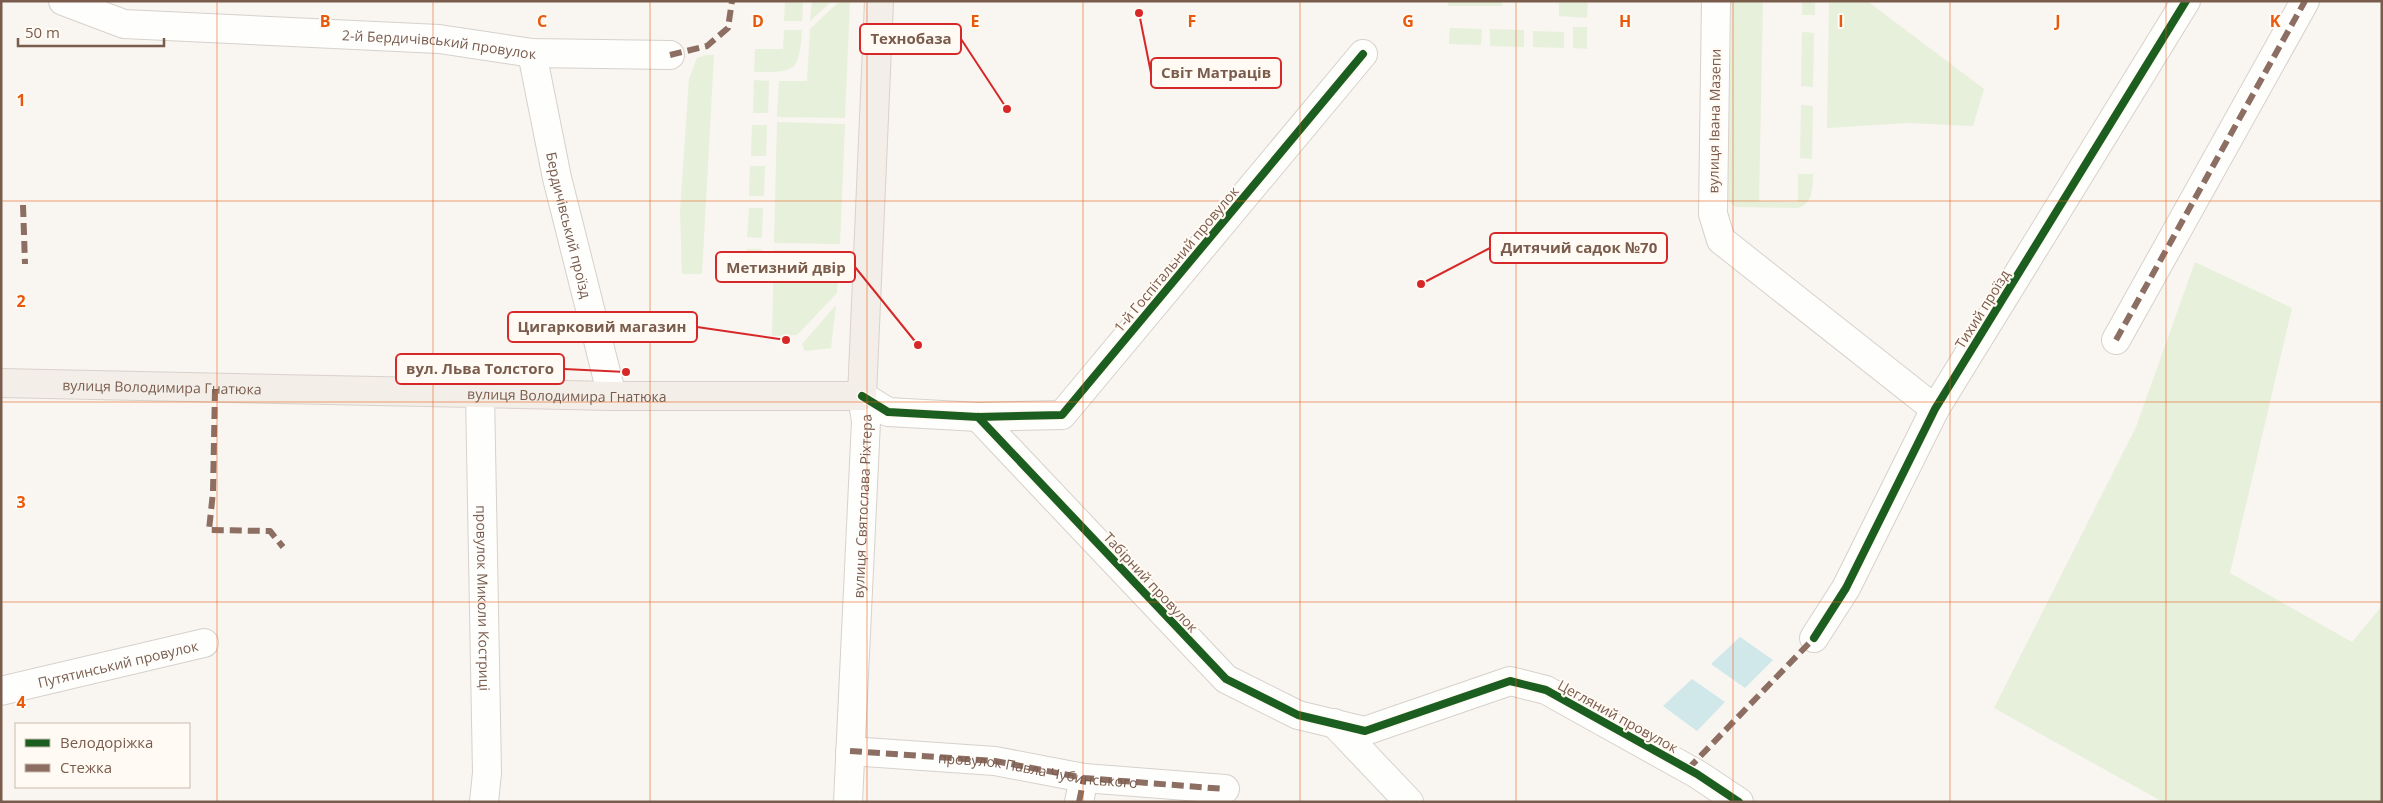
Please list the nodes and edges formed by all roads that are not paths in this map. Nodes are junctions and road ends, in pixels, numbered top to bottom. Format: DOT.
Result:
graph roads {
  1 [pos="63,1"];
  2 [pos="879,1"];
  3 [pos="1716,1"];
  4 [pos="2186,1"];
  5 [pos="2305,1"];
  6 [pos="532,53"];
  7 [pos="1363,54"];
  8 [pos="670,55"];
  9 [pos="2116,340"];
  10 [pos="1,383"];
  11 [pos="480,393"];
  12 [pos="612,396"];
  13 [pos="862,396"];
  14 [pos="1936,409"];
  15 [pos="978,417"];
  16 [pos="1814,638"];
  17 [pos="204,643"];
  18 [pos="1,691"];
  19 [pos="1334,723"];
  20 [pos="850,751"];
  21 [pos="1225,789"];
  22 [pos="1082,790"];
  23 [pos="484,802"];
  24 [pos="848,802"];
  25 [pos="1409,802"];
  26 [pos="1740,802"];
  1 -- 6 [label="street, 2-й Бердичівський провулок"];
  2 -- 13 [label="main road, вулиця Святослава Ріхтера"];
  3 -- 14 [label="street, вулиця Івана Мазепи"];
  4 -- 14 [label="street, Тихий проїзд"];
  5 -- 9 [label="street"];
  6 -- 8 [label="street, 2-й Бердичівський провулок"];
  6 -- 12 [label="street, Бердичівський проїзд"];
  7 -- 15 [label="street, 1-й Госпітальний провулок"];
  10 -- 11 [label="main road, вулиця Володимира Гнатюка"];
  11 -- 12 [label="main road, вулиця Володимира Гнатюка"];
  11 -- 23 [label="street, провулок Миколи Костриці"];
  12 -- 13 [label="main road, вулиця Володимира Гнатюка"];
  13 -- 15 [label="street"];
  13 -- 20 [label="street, вулиця Святослава Ріхтера"];
  14 -- 16 [label="street, Тихий проїзд"];
  15 -- 19 [label="street, Табірний провулок"];
  17 -- 18 [label="street, Путятинський провулок"];
  19 -- 25 [label="street"];
  19 -- 26 [label="street, Цегляний провулок"];
  20 -- 22 [label="street, провулок Павла Чубинського"];
  20 -- 24 [label="street, вулиця Святослава Ріхтера"];
  21 -- 22 [label="street, провулок Павла Чубинського"];
}
